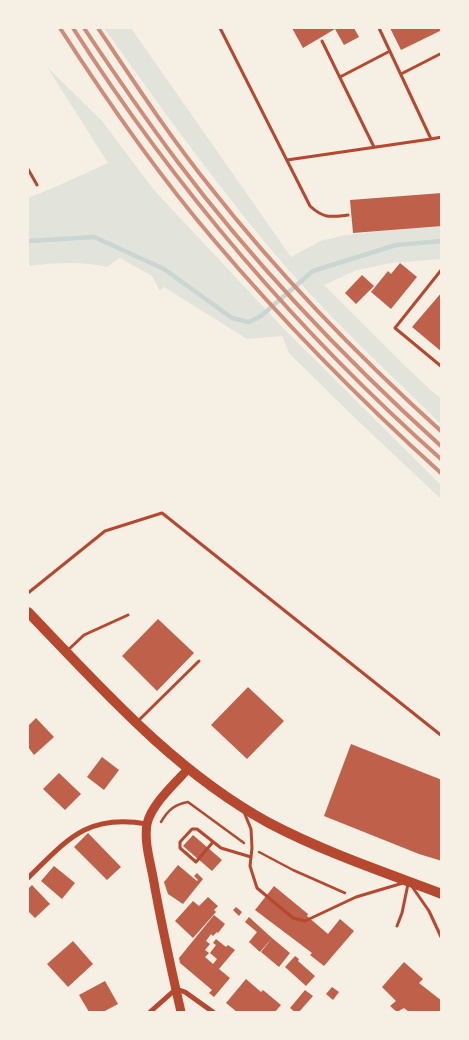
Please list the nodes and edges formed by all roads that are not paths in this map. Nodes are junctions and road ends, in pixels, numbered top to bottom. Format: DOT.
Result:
graph roads {
  1 [pos="220,28"];
  2 [pos="379,28"];
  3 [pos="322,41"];
  4 [pos="390,51"];
  5 [pos="442,53"];
  6 [pos="401,74"];
  7 [pos="340,77"];
  8 [pos="442,137"];
  9 [pos="431,139"];
  10 [pos="374,147"];
  11 [pos="287,160"];
  12 [pos="28,169"];
  13 [pos="38,185"];
  14 [pos="348,215"];
  15 [pos="442,269"];
  16 [pos="442,367"];
  17 [pos="28,593"];
  18 [pos="28,612"];
  19 [pos="128,615"];
  20 [pos="66,652"];
  21 [pos="199,661"];
  22 [pos="136,723"];
  23 [pos="442,736"];
  24 [pos="188,769"];
  25 [pos="239,804"];
  26 [pos="147,824"];
  27 [pos="213,842"];
  28 [pos="250,857"];
  29 [pos="28,878"];
  30 [pos="408,881"];
  31 [pos="442,894"];
  32 [pos="397,926"];
  33 [pos="442,939"];
  34 [pos="176,989"];
  35 [pos="150,1012"];
  36 [pos="181,1012"];
  37 [pos="213,1012"];
  1 -- 11 [label="lane"];
  2 -- 4 [label="lane"];
  3 -- 7 [label="lane"];
  4 -- 6 [label="lane"];
  4 -- 7 [label="lane"];
  5 -- 6 [label="lane"];
  6 -- 9 [label="lane"];
  7 -- 10 [label="lane"];
  8 -- 9 [label="lane"];
  9 -- 10 [label="lane"];
  10 -- 11 [label="lane"];
  11 -- 14 [label="lane"];
  12 -- 13 [label="lane"];
  15 -- 16 [label="lane"];
  17 -- 23 [label="lane"];
  18 -- 20 [label="main road"];
  19 -- 20 [label="lane"];
  20 -- 22 [label="main road"];
  21 -- 22 [label="lane"];
  22 -- 24 [label="main road"];
  24 -- 25 [label="main road"];
  24 -- 26 [label="street"];
  25 -- 28 [label="lane"];
  25 -- 30 [label="main road"];
  26 -- 29 [label="street"];
  26 -- 34 [label="street"];
  27 -- 27 [label="lane"];
  27 -- 28 [label="lane"];
  28 -- 30 [label="lane"];
  30 -- 31 [label="main road"];
  30 -- 32 [label="lane"];
  30 -- 33 [label="lane"];
  34 -- 35 [label="street"];
  34 -- 36 [label="street"];
  34 -- 37 [label="street"];
}
